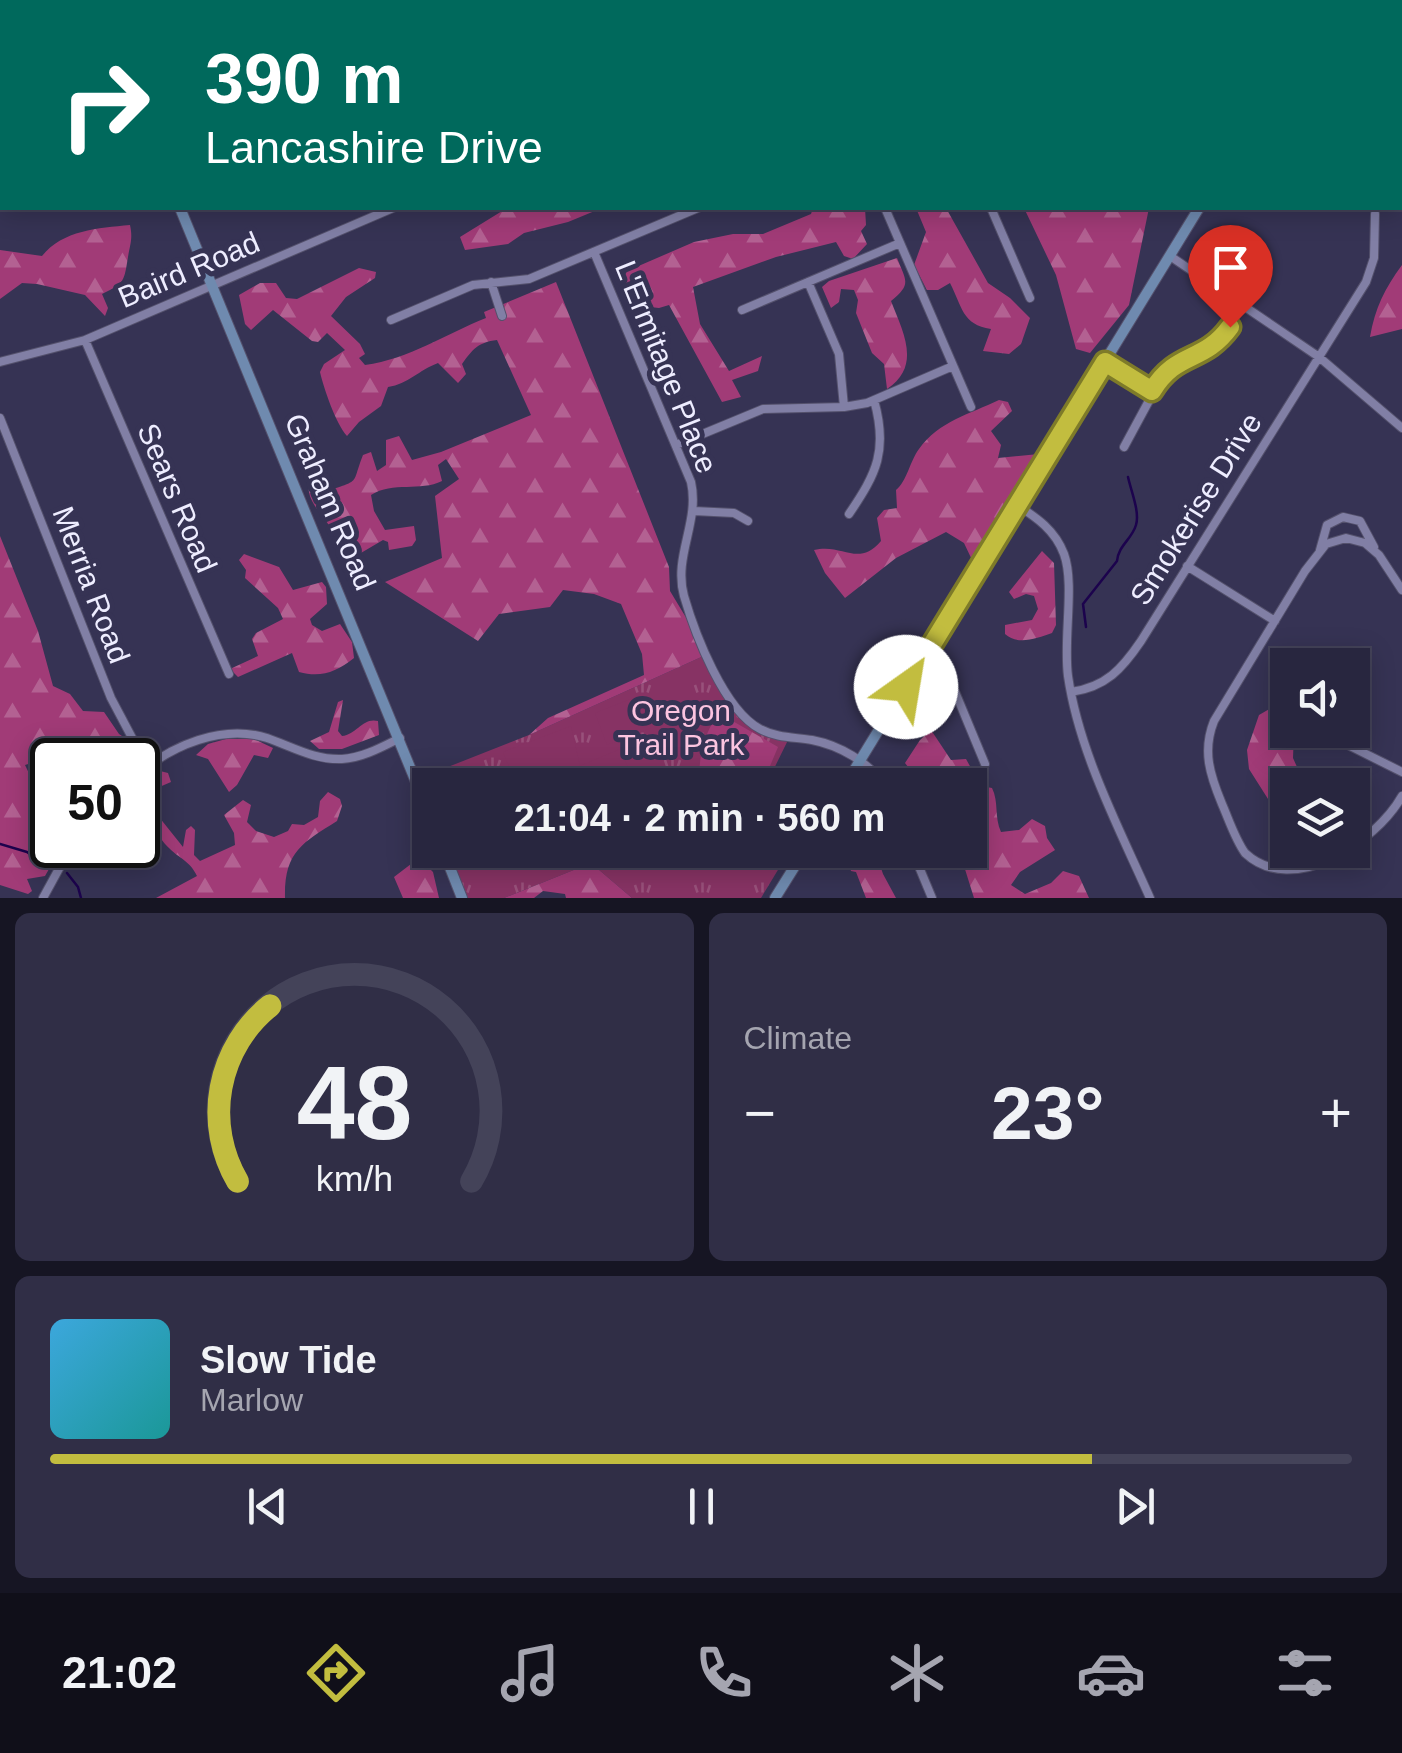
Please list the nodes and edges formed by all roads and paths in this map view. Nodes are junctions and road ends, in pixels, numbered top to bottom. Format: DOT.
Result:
graph roads {
  1 [pos="183,210"];
  2 [pos="388,210"];
  3 [pos="693,210"];
  4 [pos="886,210"];
  5 [pos="992,210"];
  6 [pos="1197,210"];
  7 [pos="1375,214"];
  8 [pos="900,242"];
  9 [pos="594,252"];
  10 [pos="1170,256"];
  11 [pos="491,282"];
  12 [pos="808,282"];
  13 [pos="212,284"];
  14 [pos="1030,298"];
  15 [pos="1244,303"];
  16 [pos="742,310"];
  17 [pos="502,316"];
  18 [pos="391,320"];
  19 [pos="85,340"];
  20 [pos="1319,357"];
  21 [pos="0,362"];
  22 [pos="1105,362"];
  23 [pos="953,366"];
  24 [pos="1152,391"];
  25 [pos="874,400"];
  26 [pos="844,407"];
  27 [pos="971,407"];
  28 [pos="1402,410"];
  29 [pos="0,418"];
  30 [pos="1393,420"];
  31 [pos="1402,428"];
  32 [pos="676,445"];
  33 [pos="1124,447"];
  34 [pos="1017,505"];
  35 [pos="694,510"];
  36 [pos="849,514"];
  37 [pos="748,521"];
  38 [pos="1320,550"];
  39 [pos="1375,550"];
  40 [pos="1187,566"];
  41 [pos="1402,590"];
  42 [pos="1275,621"];
  43 [pos="925,657"];
  44 [pos="229,674"];
  45 [pos="1072,692"];
  46 [pos="133,738"];
  47 [pos="400,738"];
  48 [pos="1354,748"];
  49 [pos="160,759"];
  50 [pos="859,761"];
  51 [pos="986,764"];
  52 [pos="855,768"];
  53 [pos="868,768"];
  54 [pos="412,769"];
  55 [pos="1402,772"];
  56 [pos="1402,796"];
  57 [pos="59,868"];
  58 [pos="450,868"];
  59 [pos="794,868"];
  60 [pos="920,868"];
  61 [pos="43,898"];
  62 [pos="462,898"];
  63 [pos="775,898"];
  64 [pos="932,898"];
  65 [pos="1150,898"];
  1 -- 13 [label="main road, Graham Road"];
  2 -- 13 [label="street, Baird Road"];
  3 -- 9 [label="street"];
  4 -- 8 [label="street"];
  5 -- 14 [label="street"];
  6 -- 10 [label="main road"];
  7 -- 20 [label="street, Smokerise Drive"];
  8 -- 12 [label="street"];
  8 -- 23 [label="street"];
  9 -- 11 [label="street"];
  9 -- 32 [label="street, L'Ermitage Place"];
  10 -- 15 [label="street"];
  10 -- 22 [label="main road"];
  11 -- 17 [label="street"];
  11 -- 18 [label="street"];
  12 -- 16 [label="street"];
  12 -- 26 [label="street"];
  13 -- 19 [label="street, Baird Road"];
  13 -- 47 [label="main road, Graham Road"];
  15 -- 20 [label="street"];
  15 -- 24 [label="street"];
  19 -- 21 [label="street, Baird Road"];
  19 -- 44 [label="street, Sears Road"];
  20 -- 30 [label="street"];
  20 -- 40 [label="street, Smokerise Drive"];
  22 -- 24 [label="street"];
  22 -- 34 [label="main road"];
  23 -- 25 [label="street"];
  23 -- 27 [label="street"];
  24 -- 33 [label="street"];
  25 -- 26 [label="street"];
  25 -- 36 [label="street"];
  26 -- 32 [label="street"];
  28 -- 30 [label="street"];
  29 -- 46 [label="street, Merria Road"];
  30 -- 31 [label="street"];
  32 -- 35 [label="street, L'Ermitage Place"];
  34 -- 43 [label="main road"];
  34 -- 45 [label="street"];
  35 -- 37 [label="street"];
  35 -- 50 [label="street, L'Ermitage Place"];
  38 -- 39 [label="street"];
  38 -- 39 [label="street"];
  38 -- 42 [label="street"];
  39 -- 41 [label="street"];
  40 -- 42 [label="street"];
  40 -- 45 [label="street, Smokerise Drive"];
  42 -- 56 [label="street"];
  43 -- 50 [label="main road"];
  43 -- 51 [label="street"];
  45 -- 65 [label="street"];
  47 -- 49 [label="street"];
  47 -- 54 [label="main road, Graham Road"];
  48 -- 55 [label="street"];
  50 -- 52 [label="main road"];
  50 -- 53 [label="street"];
  57 -- 61 [label="street"];
  58 -- 62 [label="main road"];
  59 -- 63 [label="main road"];
  60 -- 64 [label="street"];
}
